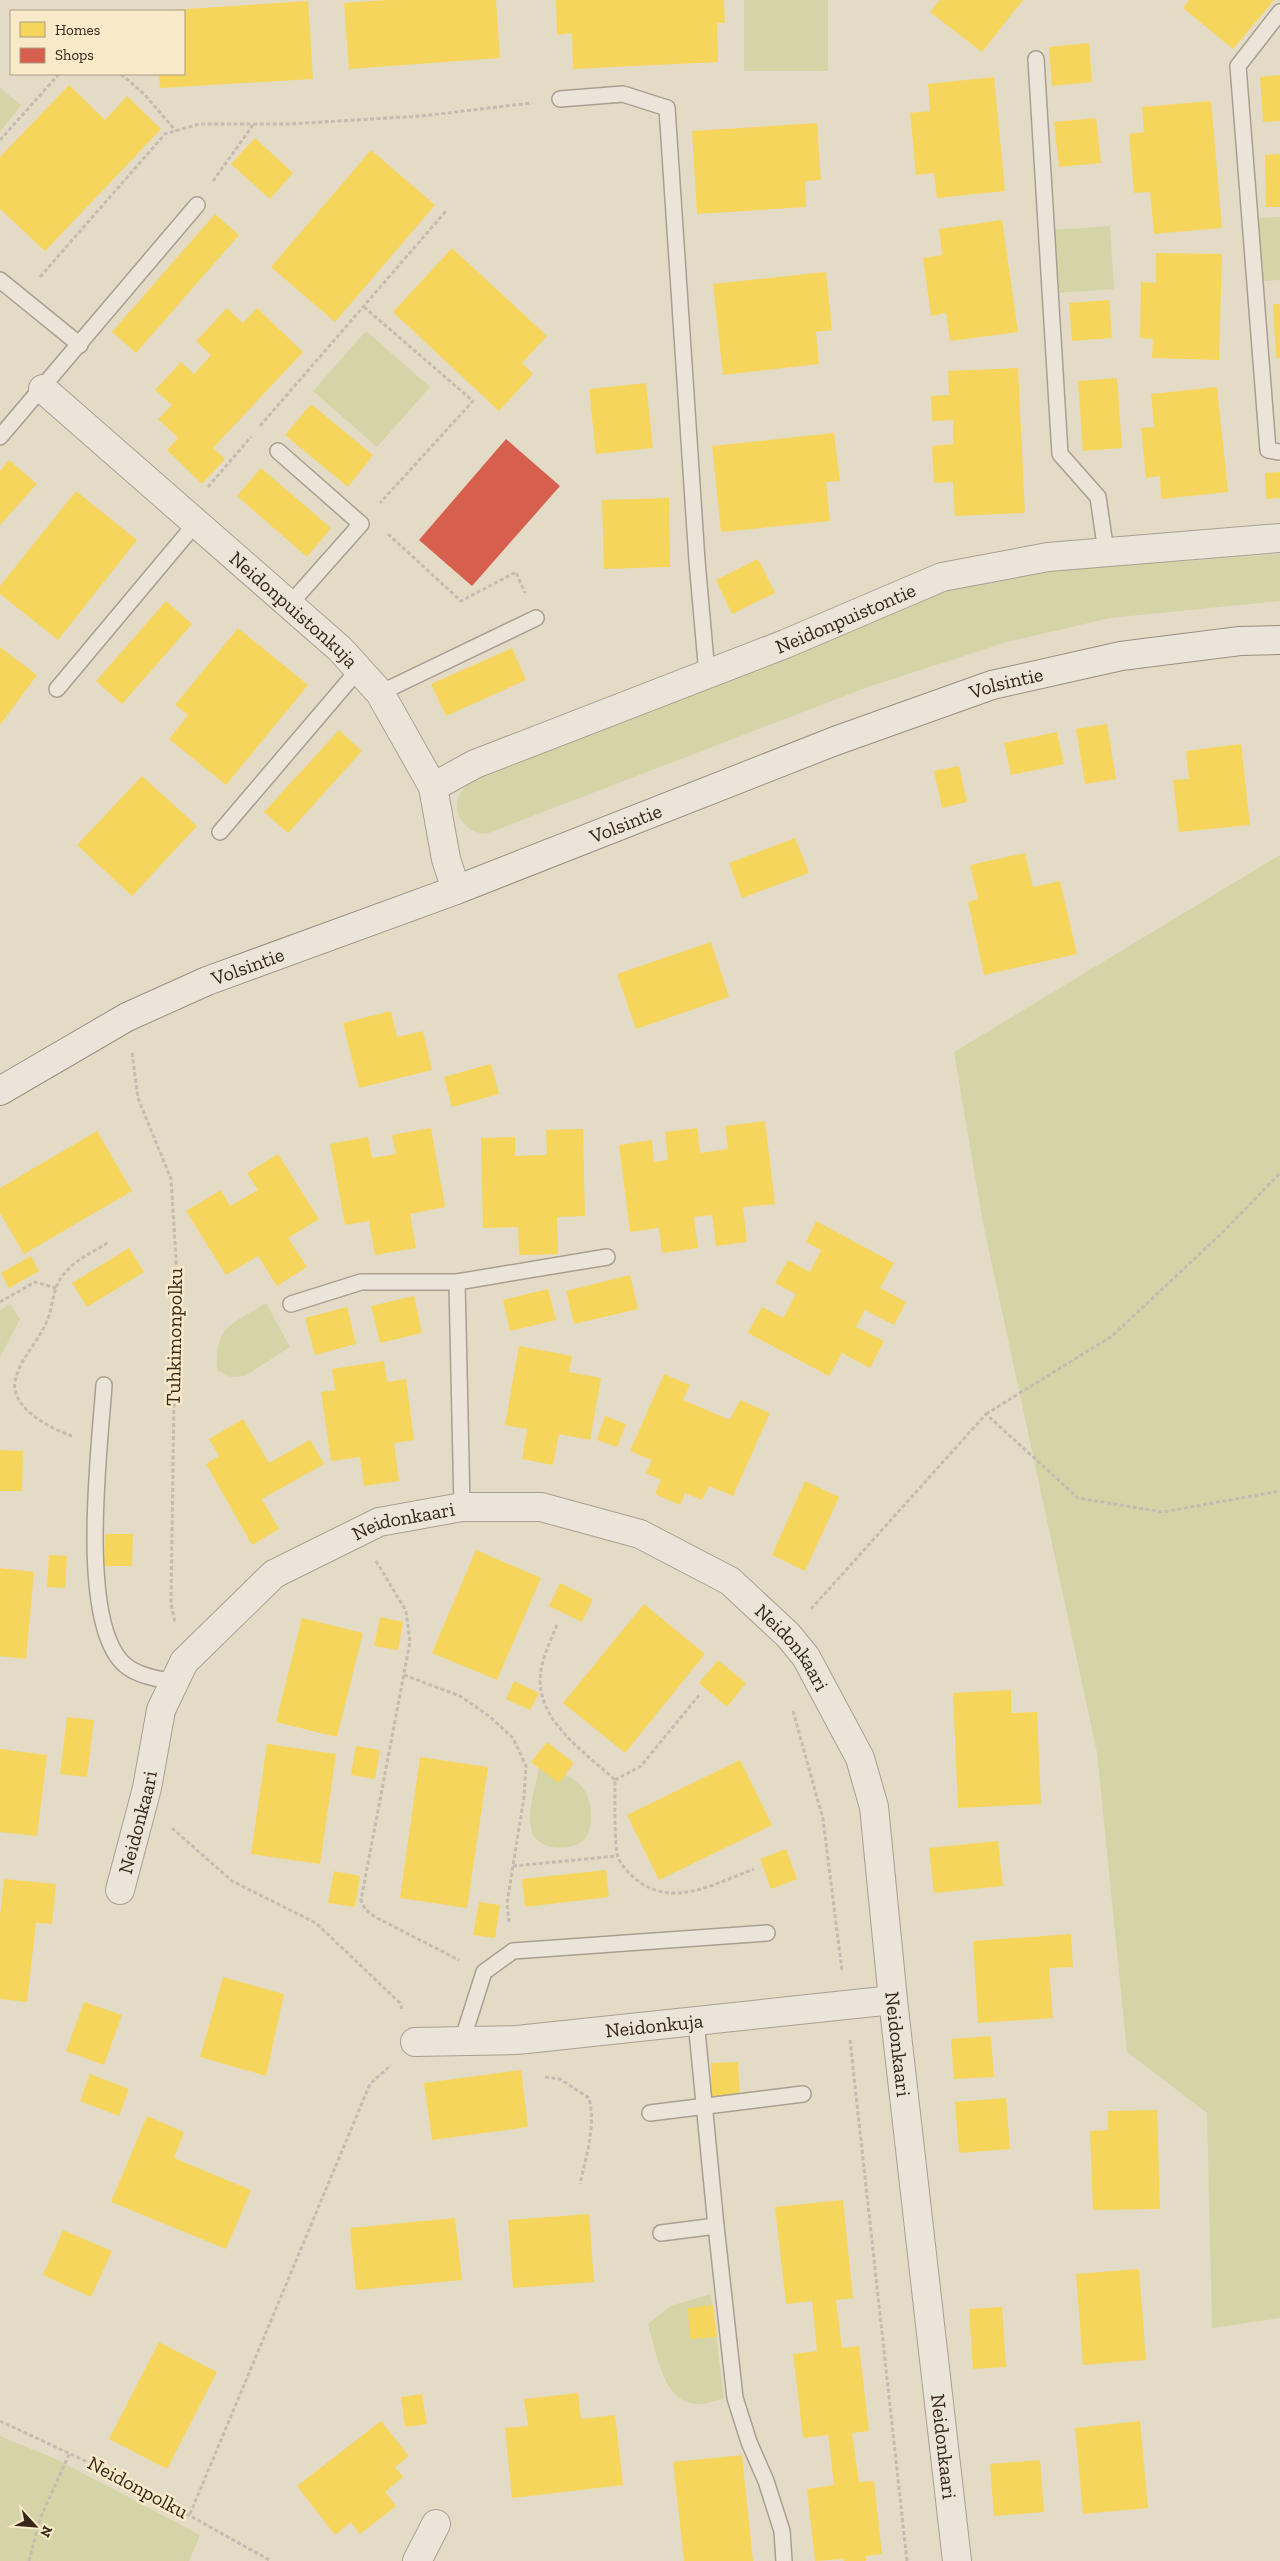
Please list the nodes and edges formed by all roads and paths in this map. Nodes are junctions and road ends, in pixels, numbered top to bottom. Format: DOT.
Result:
graph roads {
  1 [pos="1280,12"];
  2 [pos="1036,59"];
  3 [pos="57,75"];
  4 [pos="122,75"];
  5 [pos="560,99"];
  6 [pos="253,124"];
  7 [pos="176,131"];
  8 [pos="0,140"];
  9 [pos="197,205"];
  10 [pos="446,211"];
  11 [pos="0,280"];
  12 [pos="22,297"];
  13 [pos="364,307"];
  14 [pos="80,345"];
  15 [pos="42,389"];
  16 [pos="0,437"];
  17 [pos="278,451"];
  18 [pos="1280,452"];
  19 [pos="190,518"];
  20 [pos="365,520"];
  21 [pos="1280,538"];
  22 [pos="1106,552"];
  23 [pos="290,604"];
  24 [pos="536,618"];
  25 [pos="1280,640"];
  26 [pos="359,669"];
  27 [pos="708,674"];
  28 [pos="57,689"];
  29 [pos="380,693"];
  30 [pos="433,787"];
  31 [pos="220,832"];
  32 [pos="456,890"];
  33 [pos="128,1017"];
  34 [pos="0,1091"];
  35 [pos="1280,1173"];
  36 [pos="109,1242"];
  37 [pos="607,1257"];
  38 [pos="457,1282"];
  39 [pos="56,1288"];
  40 [pos="0,1302"];
  41 [pos="291,1304"];
  42 [pos="104,1385"];
  43 [pos="986,1414"];
  44 [pos="100,1446"];
  45 [pos="1280,1491"];
  46 [pos="462,1507"];
  47 [pos="359,1532"];
  48 [pos="557,1625"];
  49 [pos="788,1635"];
  50 [pos="179,1672"];
  51 [pos="404,1675"];
  52 [pos="700,1694"];
  53 [pos="790,1703"];
  54 [pos="615,1780"];
  55 [pos="147,1788"];
  56 [pos="617,1856"];
  57 [pos="513,1866"];
  58 [pos="754,1869"];
  59 [pos="120,1890"];
  60 [pos="767,1933"];
  61 [pos="513,1951"];
  62 [pos="484,1972"];
  63 [pos="893,2000"];
  64 [pos="846,2004"];
  65 [pos="696,2021"];
  66 [pos="462,2041"];
  67 [pos="415,2042"];
  68 [pos="545,2077"];
  69 [pos="803,2094"];
  70 [pos="706,2106"];
  71 [pos="650,2113"];
  72 [pos="580,2184"];
  73 [pos="716,2226"];
  74 [pos="661,2233"];
  75 [pos="0,2421"];
  76 [pos="70,2452"];
  77 [pos="190,2514"];
  78 [pos="436,2524"];
  79 [pos="29,2561"];
  80 [pos="271,2561"];
  81 [pos="417,2561"];
  82 [pos="784,2561"];
  83 [pos="907,2561"];
  84 [pos="957,2561"];
  1 -- 18 [label="lane"];
  2 -- 22 [label="lane"];
  3 -- 8 [label="path"];
  4 -- 7 [label="path"];
  5 -- 6 [label="path"];
  5 -- 27 [label="lane"];
  6 -- 7 [label="path"];
  6 -- 9 [label="path"];
  7 -- 12 [label="path"];
  9 -- 14 [label="lane"];
  10 -- 13 [label="path"];
  11 -- 12 [label="lane"];
  12 -- 14 [label="lane"];
  13 -- 19 [label="path"];
  13 -- 20 [label="path"];
  14 -- 15 [label="lane"];
  15 -- 16 [label="lane"];
  15 -- 19 [label="street, Neidonpuistonkuja"];
  17 -- 20 [label="lane"];
  19 -- 23 [label="street, Neidonpuistonkuja"];
  19 -- 28 [label="lane"];
  20 -- 23 [label="lane"];
  20 -- 24 [label="path"];
  21 -- 22 [label="street, Neidonpuistontie"];
  22 -- 27 [label="street, Neidonpuistontie"];
  23 -- 26 [label="street, Neidonpuistonkuja"];
  24 -- 29 [label="lane"];
  25 -- 32 [label="street, Volsintie"];
  26 -- 29 [label="street, Neidonpuistonkuja"];
  26 -- 31 [label="lane"];
  27 -- 30 [label="street, Neidonpuistontie"];
  29 -- 30 [label="street, Neidonpuistonkuja"];
  30 -- 32 [label="street, Neidonpuistonkuja"];
  32 -- 33 [label="street, Volsintie"];
  33 -- 34 [label="street, Volsintie"];
  33 -- 50 [label="path, Tuhkimonpolku"];
  35 -- 43 [label="path"];
  36 -- 39 [label="path"];
  37 -- 38 [label="lane"];
  38 -- 41 [label="lane"];
  38 -- 46 [label="lane"];
  39 -- 40 [label="path"];
  39 -- 44 [label="path"];
  42 -- 44 [label="lane"];
  43 -- 45 [label="path"];
  43 -- 49 [label="path"];
  44 -- 50 [label="lane"];
  46 -- 47 [label="street, Neidonkaari"];
  46 -- 49 [label="street, Neidonkaari"];
  47 -- 50 [label="street, Neidonkaari"];
  47 -- 51 [label="path"];
  48 -- 54 [label="path"];
  49 -- 63 [label="street, Neidonkaari"];
  50 -- 55 [label="street, Neidonkaari"];
  51 -- 57 [label="path"];
  51 -- 62 [label="path"];
  52 -- 54 [label="path"];
  53 -- 64 [label="path"];
  54 -- 56 [label="path"];
  55 -- 59 [label="street, Neidonkaari"];
  55 -- 67 [label="path"];
  56 -- 57 [label="path"];
  56 -- 58 [label="path"];
  57 -- 61 [label="path"];
  60 -- 61 [label="lane"];
  61 -- 62 [label="lane"];
  62 -- 66 [label="lane"];
  63 -- 64 [label="street, Neidonkuja"];
  63 -- 84 [label="street, Neidonkaari"];
  64 -- 65 [label="street, Neidonkuja"];
  64 -- 83 [label="path"];
  65 -- 66 [label="street, Neidonkuja"];
  65 -- 70 [label="lane"];
  66 -- 67 [label="street, Neidonkuja"];
  67 -- 77 [label="path"];
  68 -- 72 [label="path"];
  69 -- 70 [label="lane"];
  70 -- 71 [label="lane"];
  70 -- 73 [label="lane"];
  73 -- 74 [label="lane"];
  73 -- 82 [label="lane"];
  75 -- 76 [label="path, Neidonpolku"];
  76 -- 77 [label="path, Neidonpolku"];
  76 -- 79 [label="path"];
  77 -- 80 [label="path, Neidonpolku"];
  78 -- 81 [label="street"];
}
